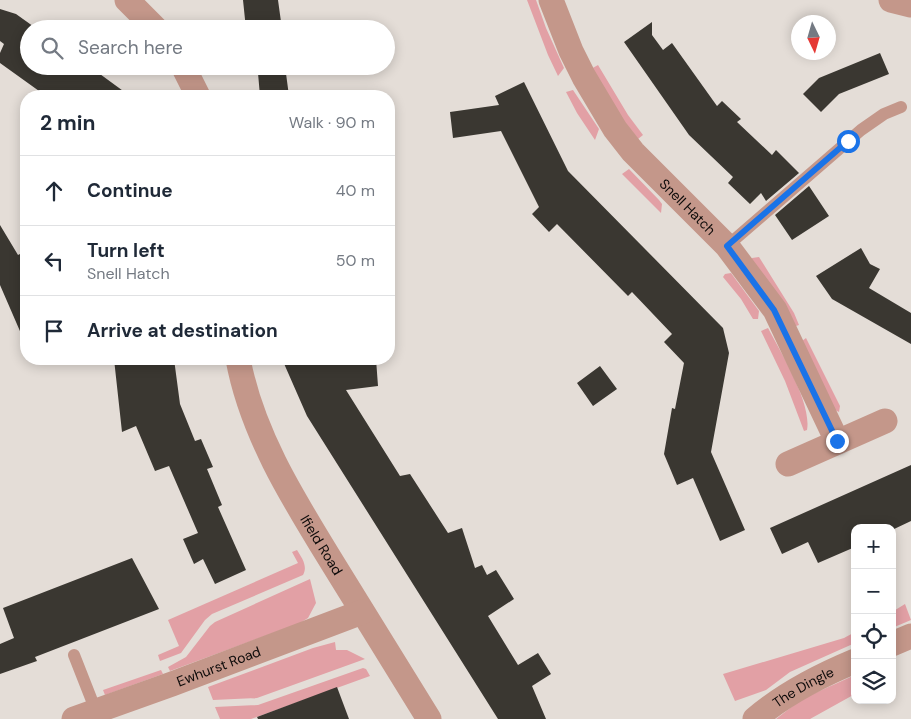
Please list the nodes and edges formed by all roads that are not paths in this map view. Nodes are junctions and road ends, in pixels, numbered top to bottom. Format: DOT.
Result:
graph roads {
  1 [pos="551,0"];
  2 [pos="891,0"];
  3 [pos="136,2"];
  4 [pos="911,5"];
  5 [pos="149,20"];
  6 [pos="188,75"];
  7 [pos="195,90"];
  8 [pos="901,108"];
  9 [pos="727,246"];
  10 [pos="239,365"];
  11 [pos="885,421"];
  12 [pos="837,441"];
  13 [pos="788,464"];
  14 [pos="362,612"];
  15 [pos="911,636"];
  16 [pos="896,642"];
  17 [pos="74,655"];
  18 [pos="851,662"];
  19 [pos="85,715"];
  20 [pos="428,719"];
  21 [pos="755,719"];
  1 -- 9 [label="street, Snell Hatch"];
  2 -- 4 [label="street"];
  3 -- 5 [label="street"];
  6 -- 7 [label="street"];
  8 -- 9 [label="lane"];
  9 -- 12 [label="street, Snell Hatch"];
  10 -- 14 [label="street, Ifield Road"];
  11 -- 12 [label="street"];
  12 -- 13 [label="street"];
  14 -- 19 [label="street, Ewhurst Road"];
  14 -- 20 [label="street, Ifield Road"];
  15 -- 16 [label="street"];
  17 -- 19 [label="lane"];
  18 -- 21 [label="street, The Dingle"];
}
